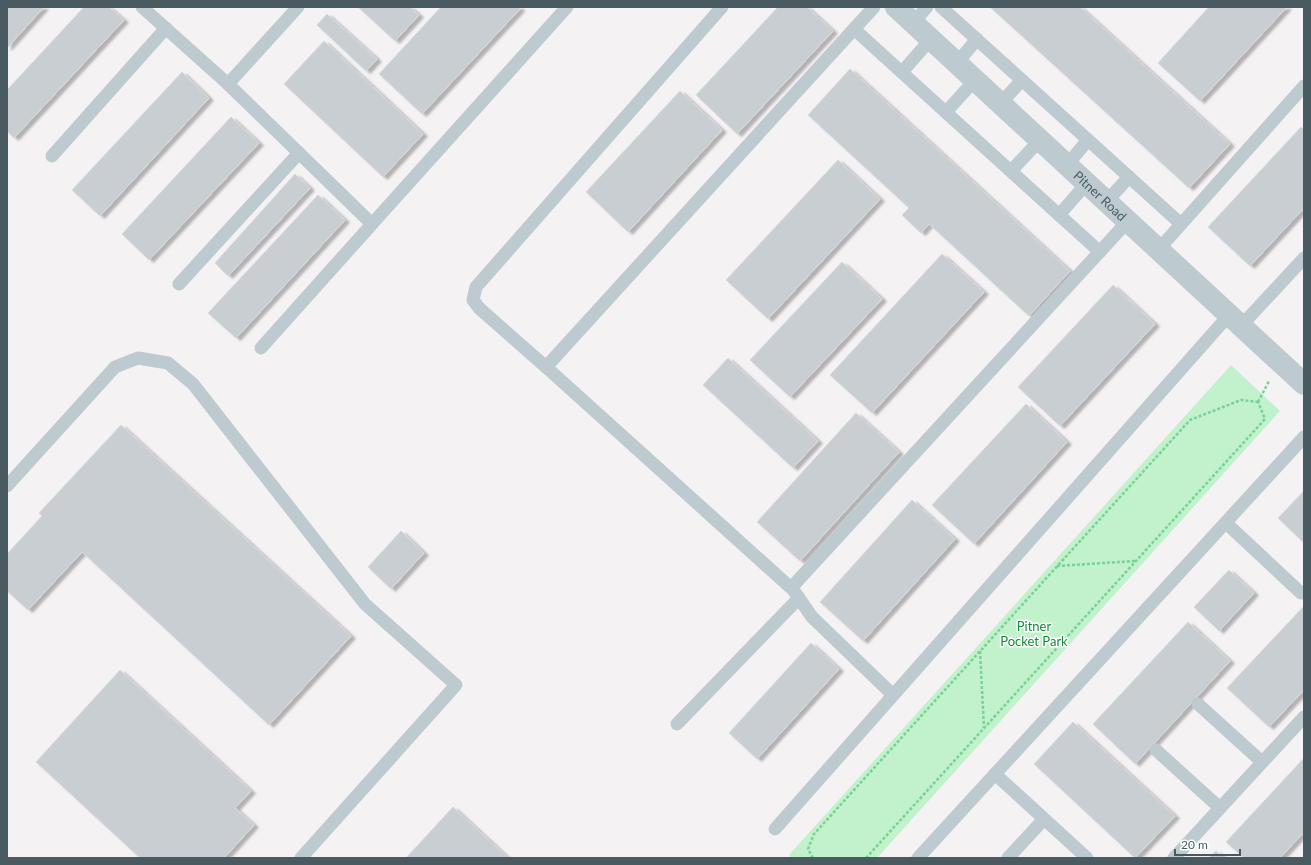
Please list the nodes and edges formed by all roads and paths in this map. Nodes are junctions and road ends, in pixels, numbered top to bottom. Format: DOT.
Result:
graph roads {
  1 [pos="142,7"];
  2 [pos="298,7"];
  3 [pos="566,7"];
  4 [pos="722,7"];
  5 [pos="874,7"];
  6 [pos="896,7"];
  7 [pos="940,7"];
  8 [pos="920,15"];
  9 [pos="166,28"];
  10 [pos="854,29"];
  11 [pos="931,39"];
  12 [pos="976,39"];
  13 [pos="956,63"];
  14 [pos="902,72"];
  15 [pos="975,80"];
  16 [pos="1022,80"];
  17 [pos="228,84"];
  18 [pos="1304,86"];
  19 [pos="1000,103"];
  20 [pos="946,112"];
  21 [pos="1040,140"];
  22 [pos="1088,140"];
  23 [pos="299,153"];
  24 [pos="52,156"];
  25 [pos="1067,165"];
  26 [pos="1011,171"];
  27 [pos="1129,177"];
  28 [pos="1087,183"];
  29 [pos="1107,201"];
  30 [pos="1059,215"];
  31 [pos="1128,221"];
  32 [pos="372,224"];
  33 [pos="1181,224"];
  34 [pos="1159,249"];
  35 [pos="1100,252"];
  36 [pos="1304,258"];
  37 [pos="179,284"];
  38 [pos="1235,320"];
  39 [pos="262,348"];
  40 [pos="546,367"];
  41 [pos="1304,384"];
  42 [pos="1304,437"];
  43 [pos="7,486"];
  44 [pos="1226,523"];
  45 [pos="1136,561"];
  46 [pos="1057,566"];
  47 [pos="795,593"];
  48 [pos="1301,593"];
  49 [pos="980,651"];
  50 [pos="893,695"];
  51 [pos="1198,704"];
  52 [pos="1304,717"];
  53 [pos="678,724"];
  54 [pos="984,728"];
  55 [pos="1156,750"];
  56 [pos="1262,762"];
  57 [pos="995,774"];
  58 [pos="1220,808"];
  59 [pos="1044,819"];
  60 [pos="775,828"];
  61 [pos="301,858"];
  62 [pos="813,858"];
  63 [pos="866,858"];
  64 [pos="918,858"];
  65 [pos="1008,858"];
  66 [pos="1087,858"];
  67 [pos="1174,858"];
  1 -- 9 [label="lane"];
  2 -- 17 [label="lane"];
  3 -- 32 [label="lane"];
  4 -- 40 [label="lane"];
  5 -- 10 [label="lane"];
  6 -- 8 [label="street, Pitner Road"];
  7 -- 12 [label="lane"];
  8 -- 11 [label="street, Pitner Road"];
  9 -- 17 [label="lane"];
  9 -- 24 [label="lane"];
  10 -- 14 [label="lane"];
  10 -- 40 [label="lane"];
  11 -- 13 [label="street, Pitner Road"];
  11 -- 14 [label="lane"];
  12 -- 13 [label="lane"];
  12 -- 16 [label="lane"];
  13 -- 15 [label="street, Pitner Road"];
  14 -- 20 [label="lane"];
  15 -- 19 [label="street, Pitner Road"];
  15 -- 20 [label="lane"];
  16 -- 19 [label="lane"];
  16 -- 22 [label="lane"];
  17 -- 23 [label="lane"];
  18 -- 33 [label="lane"];
  19 -- 21 [label="street, Pitner Road"];
  20 -- 26 [label="lane"];
  21 -- 25 [label="street, Pitner Road"];
  21 -- 26 [label="lane"];
  22 -- 25 [label="lane"];
  22 -- 27 [label="lane"];
  23 -- 32 [label="lane"];
  23 -- 37 [label="lane"];
  25 -- 28 [label="street, Pitner Road"];
  26 -- 30 [label="lane"];
  27 -- 29 [label="lane"];
  27 -- 33 [label="lane"];
  28 -- 29 [label="street, Pitner Road"];
  28 -- 30 [label="lane"];
  29 -- 31 [label="street, Pitner Road"];
  30 -- 35 [label="lane"];
  31 -- 34 [label="street, Pitner Road"];
  31 -- 35 [label="lane"];
  32 -- 39 [label="lane"];
  33 -- 34 [label="lane"];
  34 -- 38 [label="street, Pitner Road"];
  35 -- 47 [label="lane"];
  36 -- 38 [label="lane"];
  38 -- 41 [label="street, Pitner Road"];
  38 -- 50 [label="lane"];
  40 -- 47 [label="lane"];
  42 -- 44 [label="lane"];
  43 -- 61 [label="lane"];
  44 -- 48 [label="lane"];
  44 -- 57 [label="lane"];
  45 -- 46 [label="path"];
  45 -- 46 [label="path"];
  45 -- 54 [label="path"];
  46 -- 49 [label="path"];
  47 -- 50 [label="lane"];
  47 -- 53 [label="lane"];
  49 -- 54 [label="path"];
  49 -- 62 [label="path"];
  50 -- 60 [label="lane"];
  51 -- 56 [label="lane"];
  52 -- 56 [label="lane"];
  54 -- 63 [label="path"];
  55 -- 58 [label="lane"];
  56 -- 58 [label="lane"];
  57 -- 59 [label="lane"];
  57 -- 64 [label="lane"];
  58 -- 67 [label="lane"];
  59 -- 65 [label="lane"];
  59 -- 66 [label="lane"];
}
